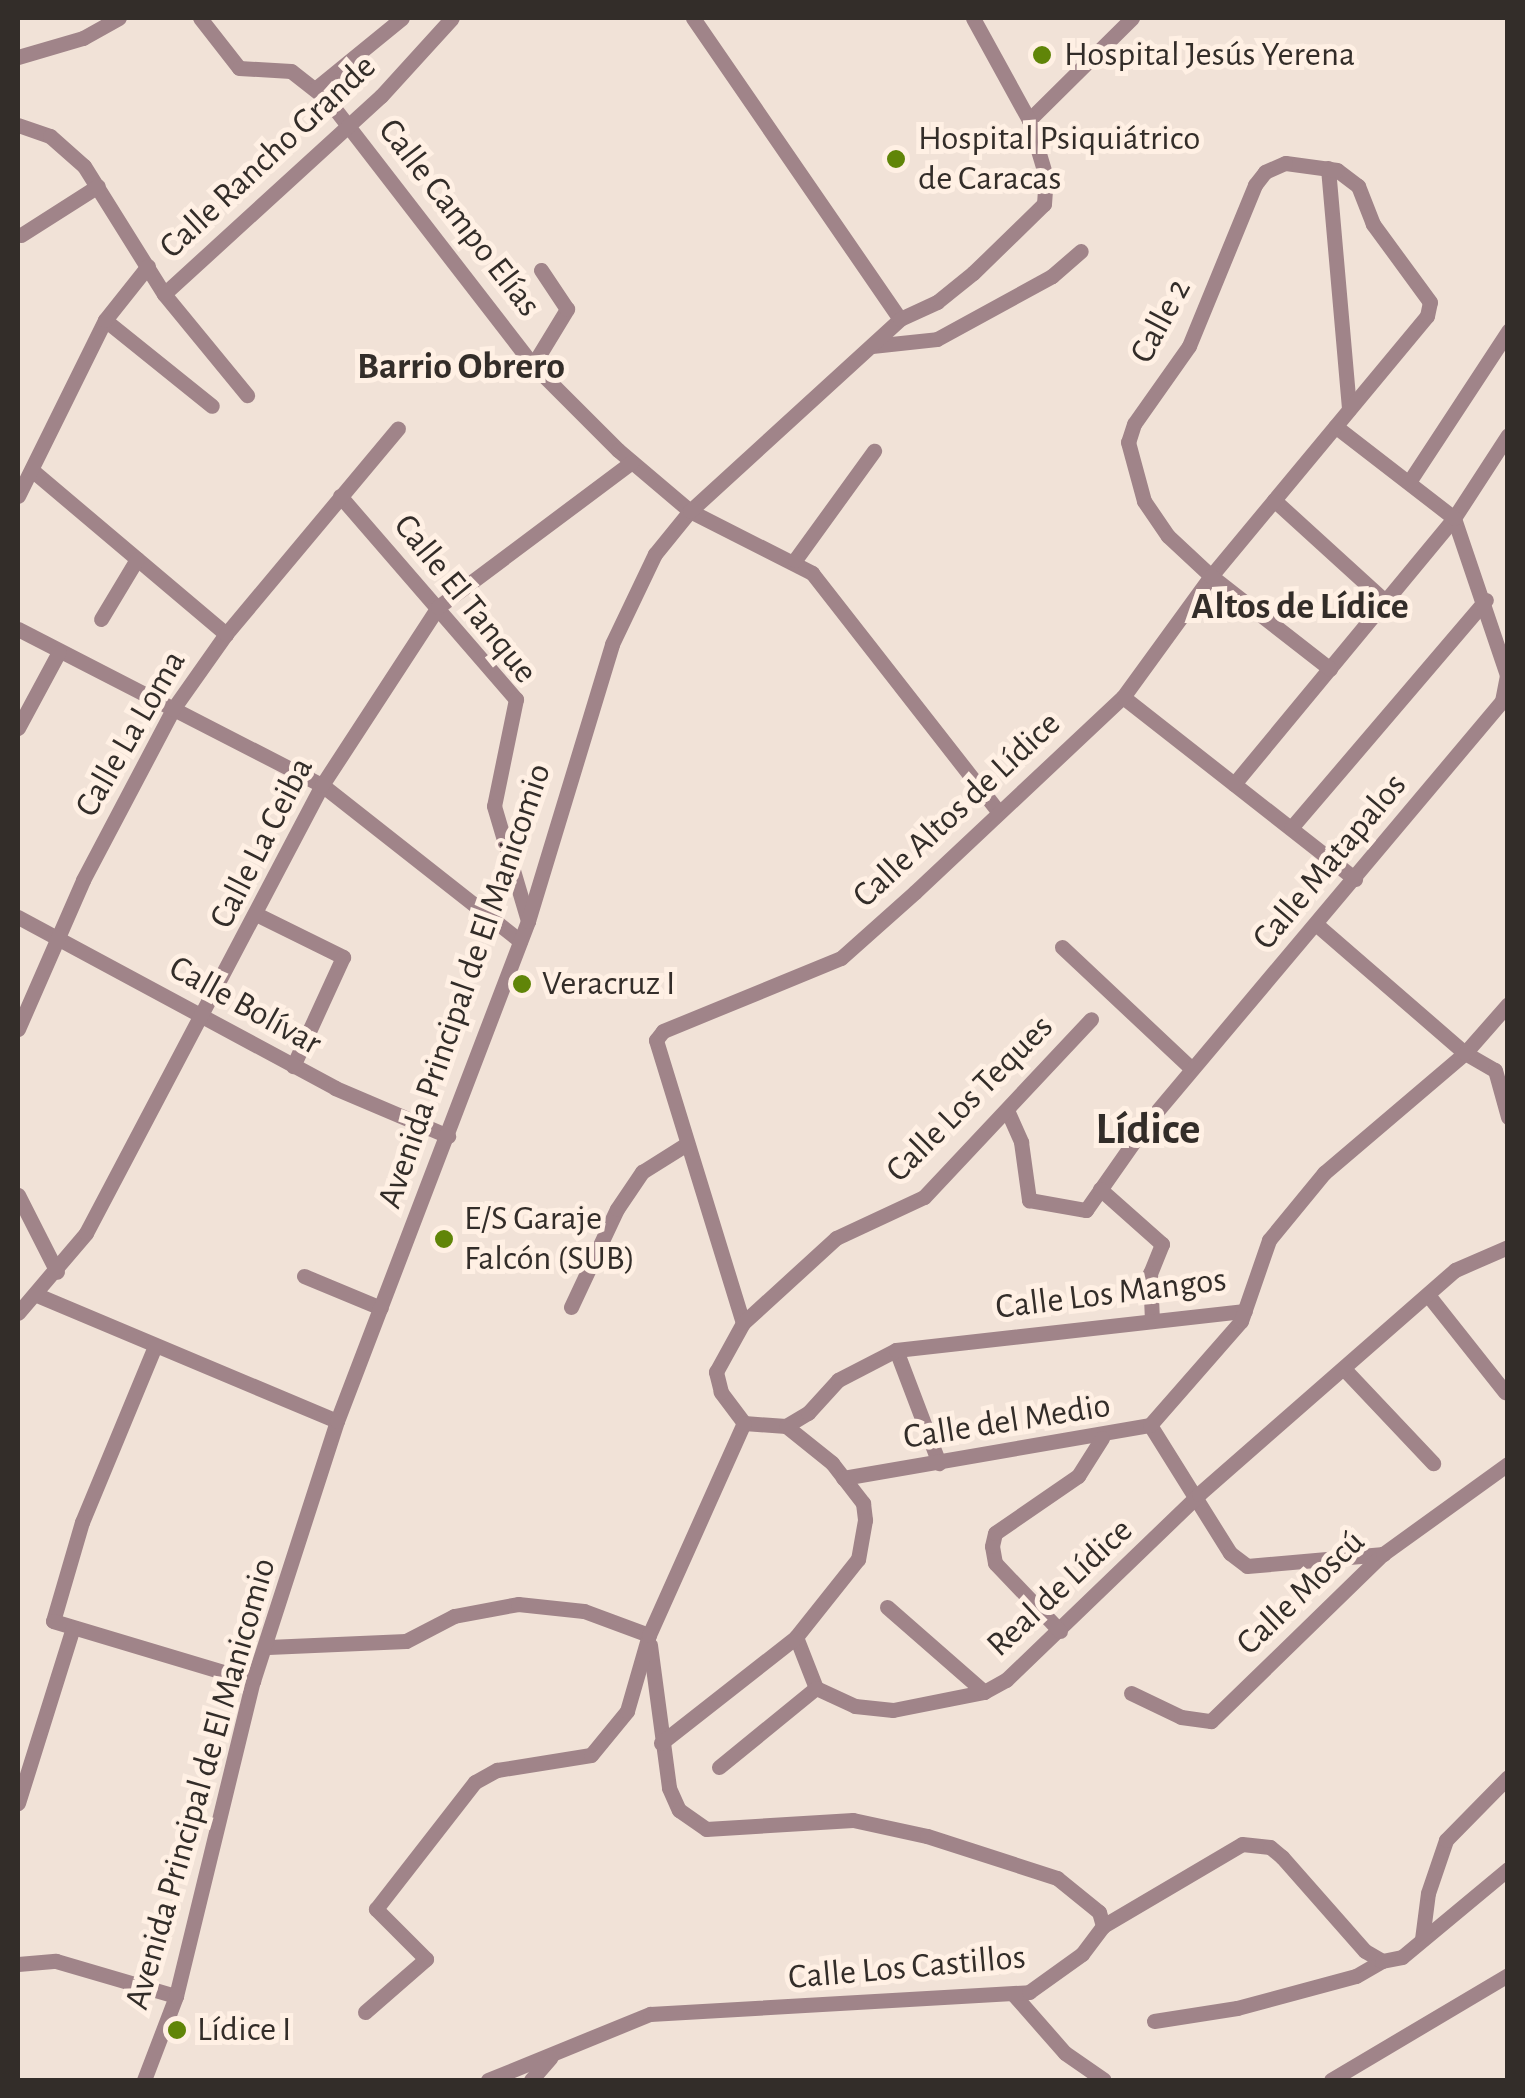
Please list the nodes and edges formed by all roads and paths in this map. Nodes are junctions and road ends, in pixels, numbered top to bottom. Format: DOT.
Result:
graph roads {
  1 [pos="119,18"];
  2 [pos="200,18"];
  3 [pos="402,18"];
  4 [pos="452,18"];
  5 [pos="693,18"];
  6 [pos="973,18"];
  7 [pos="1132,18"];
  8 [pos="18,57"];
  9 [pos="315,89"];
  10 [pos="1030,120"];
  11 [pos="349,125"];
  12 [pos="18,126"];
  13 [pos="1328,168"];
  14 [pos="98,186"];
  15 [pos="21,236"];
  16 [pos="1081,251"];
  17 [pos="148,266"];
  18 [pos="541,270"];
  19 [pos="164,294"];
  20 [pos="900,319"];
  21 [pos="105,320"];
  22 [pos="1508,331"];
  23 [pos="872,346"];
  24 [pos="533,365"];
  25 [pos="247,395"];
  26 [pos="212,406"];
  27 [pos="1349,409"];
  28 [pos="1335,426"];
  29 [pos="398,428"];
  30 [pos="1508,435"];
  31 [pos="874,451"];
  32 [pos="632,462"];
  33 [pos="33,471"];
  34 [pos="1409,482"];
  35 [pos="18,496"];
  36 [pos="340,496"];
  37 [pos="1274,500"];
  38 [pos="690,510"];
  39 [pos="1454,518"];
  40 [pos="137,559"];
  41 [pos="795,560"];
  42 [pos="1212,576"];
  43 [pos="1486,600"];
  44 [pos="1386,601"];
  45 [pos="438,607"];
  46 [pos="101,619"];
  47 [pos="18,629"];
  48 [pos="226,634"];
  49 [pos="59,652"];
  50 [pos="1330,669"];
  51 [pos="1123,697"];
  52 [pos="173,709"];
  53 [pos="18,728"];
  54 [pos="1234,784"];
  55 [pos="322,786"];
  56 [pos="999,812"];
  57 [pos="1291,828"];
  58 [pos="1355,879"];
  59 [pos="258,916"];
  60 [pos="18,917"];
  61 [pos="528,921"];
  62 [pos="1317,925"];
  63 [pos="56,940"];
  64 [pos="520,941"];
  65 [pos="1062,948"];
  66 [pos="1508,1004"];
  67 [pos="202,1014"];
  68 [pos="1090,1019"];
  69 [pos="18,1029"];
  70 [pos="1465,1053"];
  71 [pos="293,1066"];
  72 [pos="1192,1069"];
  73 [pos="1008,1110"];
  74 [pos="1508,1117"];
  75 [pos="448,1136"];
  76 [pos="685,1145"];
  77 [pos="1100,1189"];
  78 [pos="18,1195"];
  79 [pos="1508,1248"];
  80 [pos="56,1272"];
  81 [pos="304,1276"];
  82 [pos="37,1295"];
  83 [pos="1428,1295"];
  84 [pos="571,1307"];
  85 [pos="380,1308"];
  86 [pos="1245,1310"];
  87 [pos="18,1313"];
  88 [pos="1152,1321"];
  89 [pos="742,1323"];
  90 [pos="155,1346"];
  91 [pos="896,1350"];
  92 [pos="1346,1371"];
  93 [pos="1505,1392"];
  94 [pos="336,1421"];
  95 [pos="744,1423"];
  96 [pos="1150,1424"];
  97 [pos="786,1426"];
  98 [pos="1102,1438"];
  99 [pos="938,1463"];
  100 [pos="1433,1463"];
  101 [pos="1508,1464"];
  102 [pos="843,1478"];
  103 [pos="1198,1494"];
  104 [pos="1383,1554"];
  105 [pos="887,1608"];
  106 [pos="73,1628"];
  107 [pos="1060,1631"];
  108 [pos="649,1634"];
  109 [pos="796,1637"];
  110 [pos="268,1648"];
  111 [pos="254,1681"];
  112 [pos="816,1688"];
  113 [pos="984,1692"];
  114 [pos="1131,1693"];
  115 [pos="661,1743"];
  116 [pos="719,1767"];
  117 [pos="1508,1777"];
  118 [pos="18,1803"];
  119 [pos="1508,1869"];
  120 [pos="1103,1926"];
  121 [pos="1422,1940"];
  122 [pos="1382,1961"];
  123 [pos="18,1964"];
  124 [pos="1508,1975"];
  125 [pos="1014,1995"];
  126 [pos="176,1996"];
  127 [pos="365,2012"];
  128 [pos="1154,2021"];
  129 [pos="551,2057"];
  130 [pos="144,2080"];
  131 [pos="488,2080"];
  132 [pos="531,2080"];
  133 [pos="1104,2080"];
  134 [pos="1331,2080"];
  1 -- 8 [label="street"];
  2 -- 9 [label="street, Calle Campo Elías"];
  3 -- 9 [label="street"];
  4 -- 11 [label="street, Calle Rancho Grande"];
  5 -- 20 [label="street"];
  6 -- 10 [label="street, Avenida Principal de El Manicomio"];
  7 -- 10 [label="street"];
  9 -- 11 [label="street, Calle Campo Elías"];
  10 -- 20 [label="street, Avenida Principal de El Manicomio"];
  11 -- 19 [label="street, Calle Rancho Grande"];
  11 -- 24 [label="street, Calle Campo Elías"];
  12 -- 14 [label="street"];
  13 -- 27 [label="street"];
  13 -- 27 [label="street, Calle Altos de Lídice"];
  13 -- 42 [label="street, Calle 2"];
  14 -- 15 [label="street"];
  14 -- 17 [label="street"];
  16 -- 23 [label="street"];
  17 -- 19 [label="street"];
  17 -- 21 [label="street, Calle Rancho Grande"];
  18 -- 24 [label="street"];
  19 -- 25 [label="street"];
  20 -- 23 [label="street, Avenida Principal de El Manicomio"];
  21 -- 26 [label="street"];
  21 -- 33 [label="street, Calle Rancho Grande"];
  22 -- 34 [label="street"];
  23 -- 38 [label="street, Avenida Principal de El Manicomio"];
  24 -- 32 [label="street, Calle Campo Elías"];
  27 -- 28 [label="street, Calle Altos de Lídice"];
  28 -- 34 [label="street"];
  28 -- 37 [label="street, Calle Altos de Lídice"];
  29 -- 36 [label="street, Calle La Loma"];
  30 -- 39 [label="street"];
  31 -- 41 [label="street"];
  32 -- 38 [label="street, Calle Campo Elías"];
  32 -- 45 [label="street, Calle La Ceiba"];
  33 -- 35 [label="street, Calle Rancho Grande"];
  33 -- 40 [label="street"];
  34 -- 39 [label="street"];
  36 -- 45 [label="street, Calle El Tanque"];
  36 -- 48 [label="street, Calle La Loma"];
  37 -- 42 [label="street, Calle Altos de Lídice"];
  37 -- 44 [label="street"];
  38 -- 41 [label="street, Calle Campo Elías"];
  38 -- 61 [label="street, Avenida Principal de El Manicomio"];
  39 -- 43 [label="street, Calle Matapalos"];
  39 -- 44 [label="street"];
  40 -- 46 [label="street"];
  40 -- 48 [label="street"];
  41 -- 56 [label="street, Calle Campo Elías"];
  42 -- 50 [label="street, Calle 2"];
  42 -- 51 [label="street, Calle Altos de Lídice"];
  43 -- 57 [label="street"];
  43 -- 58 [label="street, Calle Matapalos"];
  44 -- 50 [label="street"];
  45 -- 55 [label="street, Calle La Ceiba"];
  45 -- 61 [label="street, Calle El Tanque"];
  47 -- 49 [label="street"];
  48 -- 52 [label="street, Calle La Loma"];
  49 -- 52 [label="street"];
  49 -- 53 [label="street"];
  50 -- 54 [label="street"];
  51 -- 54 [label="street"];
  51 -- 56 [label="street, Calle Altos de Lídice"];
  52 -- 55 [label="street"];
  52 -- 63 [label="street, Calle La Loma"];
  54 -- 57 [label="street"];
  55 -- 59 [label="street, Calle La Ceiba"];
  55 -- 64 [label="street"];
  56 -- 76 [label="street, Calle Altos de Lídice"];
  57 -- 58 [label="street"];
  58 -- 62 [label="street, Calle Matapalos"];
  59 -- 67 [label="street, Calle La Ceiba"];
  59 -- 71 [label="street"];
  60 -- 63 [label="street, Calle Bolívar"];
  61 -- 64 [label="street, Avenida Principal de El Manicomio"];
  62 -- 70 [label="street"];
  62 -- 72 [label="street, Calle Matapalos"];
  63 -- 67 [label="street, Calle Bolívar"];
  63 -- 69 [label="street, Calle La Loma"];
  64 -- 75 [label="street, Avenida Principal de El Manicomio"];
  65 -- 72 [label="street"];
  66 -- 70 [label="street, Calle Los Mangos"];
  67 -- 71 [label="street, Calle Bolívar"];
  67 -- 80 [label="street, Calle La Ceiba"];
  68 -- 73 [label="street, Calle Los Teques"];
  70 -- 74 [label="street"];
  70 -- 86 [label="street, Calle Los Mangos"];
  71 -- 75 [label="street, Calle Bolívar"];
  72 -- 77 [label="street, Calle Matapalos"];
  73 -- 77 [label="street, Calle Matapalos"];
  73 -- 89 [label="street, Calle Los Teques"];
  75 -- 85 [label="street, Avenida Principal de El Manicomio"];
  76 -- 84 [label="street"];
  76 -- 89 [label="street, Calle Altos de Lídice"];
  77 -- 88 [label="street"];
  78 -- 80 [label="street"];
  79 -- 83 [label="street, Real de Lídice"];
  80 -- 82 [label="street, Calle La Ceiba"];
  81 -- 85 [label="street"];
  82 -- 87 [label="street, Calle La Ceiba"];
  82 -- 90 [label="street"];
  83 -- 92 [label="street, Real de Lídice"];
  83 -- 93 [label="street"];
  85 -- 94 [label="street, Avenida Principal de El Manicomio"];
  86 -- 88 [label="street, Calle Los Mangos"];
  86 -- 96 [label="street, Calle del Medio"];
  88 -- 91 [label="street, Calle Los Mangos"];
  89 -- 95 [label="street, Calle Los Teques"];
  90 -- 94 [label="street"];
  90 -- 106 [label="street"];
  91 -- 97 [label="street, Calle Los Mangos"];
  91 -- 99 [label="street"];
  92 -- 100 [label="street"];
  92 -- 103 [label="street, Real de Lídice"];
  94 -- 110 [label="street, Avenida Principal de El Manicomio"];
  95 -- 97 [label="street"];
  95 -- 108 [label="street"];
  96 -- 98 [label="street, Calle del Medio"];
  96 -- 103 [label="street"];
  97 -- 102 [label="street"];
  98 -- 99 [label="street, Calle del Medio"];
  98 -- 107 [label="street"];
  99 -- 102 [label="street, Calle del Medio"];
  101 -- 104 [label="street, Calle Moscú"];
  102 -- 109 [label="street"];
  103 -- 104 [label="street"];
  103 -- 107 [label="street, Real de Lídice"];
  104 -- 114 [label="street, Calle Moscú"];
  105 -- 113 [label="street"];
  106 -- 111 [label="street"];
  106 -- 118 [label="street"];
  107 -- 113 [label="street, Real de Lídice"];
  108 -- 110 [label="street"];
  108 -- 115 [label="street"];
  108 -- 127 [label="street"];
  109 -- 112 [label="street"];
  109 -- 115 [label="street"];
  110 -- 111 [label="street, Avenida Principal de El Manicomio"];
  111 -- 126 [label="street, Avenida Principal de El Manicomio"];
  112 -- 113 [label="street, Real de Lídice"];
  112 -- 116 [label="street"];
  115 -- 120 [label="street"];
  117 -- 121 [label="street"];
  119 -- 121 [label="street"];
  120 -- 122 [label="street, Calle Los Castillos"];
  120 -- 125 [label="street, Calle Los Castillos"];
  121 -- 122 [label="street"];
  122 -- 128 [label="street"];
  123 -- 126 [label="street"];
  124 -- 134 [label="street"];
  125 -- 129 [label="street, Calle Los Castillos"];
  125 -- 133 [label="street"];
  126 -- 130 [label="street, Avenida Principal de El Manicomio"];
  129 -- 131 [label="street, Calle Los Castillos"];
  129 -- 132 [label="street"];
}
